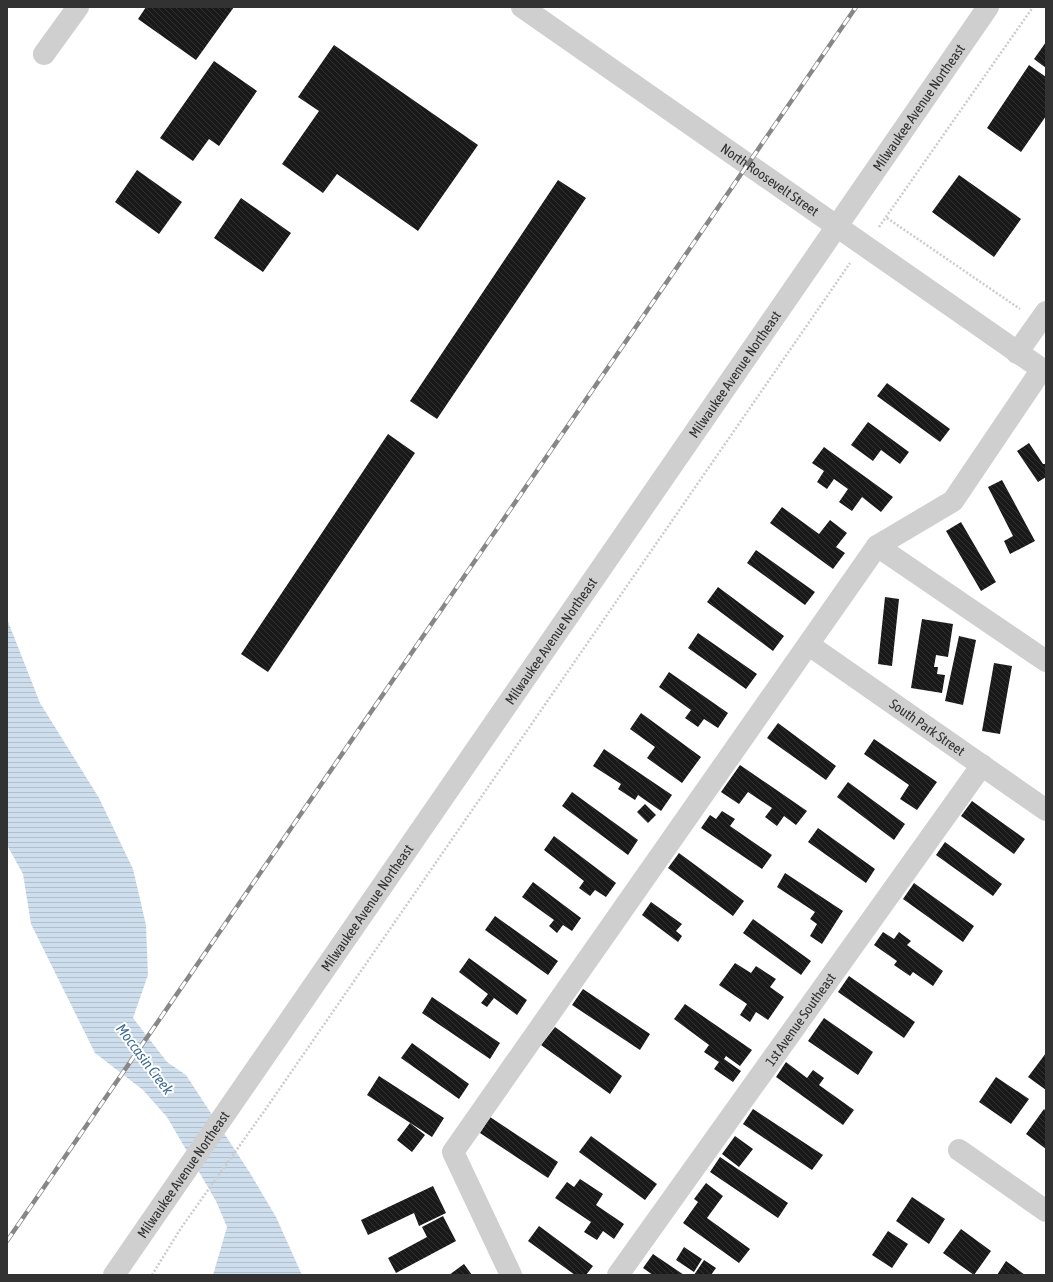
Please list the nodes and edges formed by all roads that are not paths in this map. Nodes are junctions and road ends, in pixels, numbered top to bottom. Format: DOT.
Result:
graph roads {
  1 [pos="78,7"];
  2 [pos="522,7"];
  3 [pos="988,7"];
  4 [pos="44,54"];
  5 [pos="837,227"];
  6 [pos="1042,318"];
  7 [pos="1018,353"];
  8 [pos="1044,371"];
  9 [pos="877,546"];
  10 [pos="809,645"];
  11 [pos="1046,661"];
  12 [pos="982,765"];
  13 [pos="1046,810"];
  14 [pos="959,1150"];
  15 [pos="1046,1211"];
  16 [pos="114,1275"];
  17 [pos="511,1275"];
  18 [pos="618,1275"];
  1 -- 4 [label="street"];
  2 -- 5 [label="street, North Roosevelt Street"];
  3 -- 5 [label="street, Milwaukee Avenue Northeast"];
  5 -- 7 [label="street, North Roosevelt Street"];
  5 -- 16 [label="street, Milwaukee Avenue Northeast"];
  6 -- 7 [label="street"];
  7 -- 8 [label="street, North Roosevelt Street"];
  8 -- 9 [label="street"];
  9 -- 10 [label="street"];
  9 -- 11 [label="street"];
  10 -- 12 [label="street, South Park Street"];
  10 -- 17 [label="street"];
  12 -- 13 [label="street, South Park Street"];
  12 -- 18 [label="street, 1st Avenue Southeast"];
  14 -- 15 [label="street"];
}
